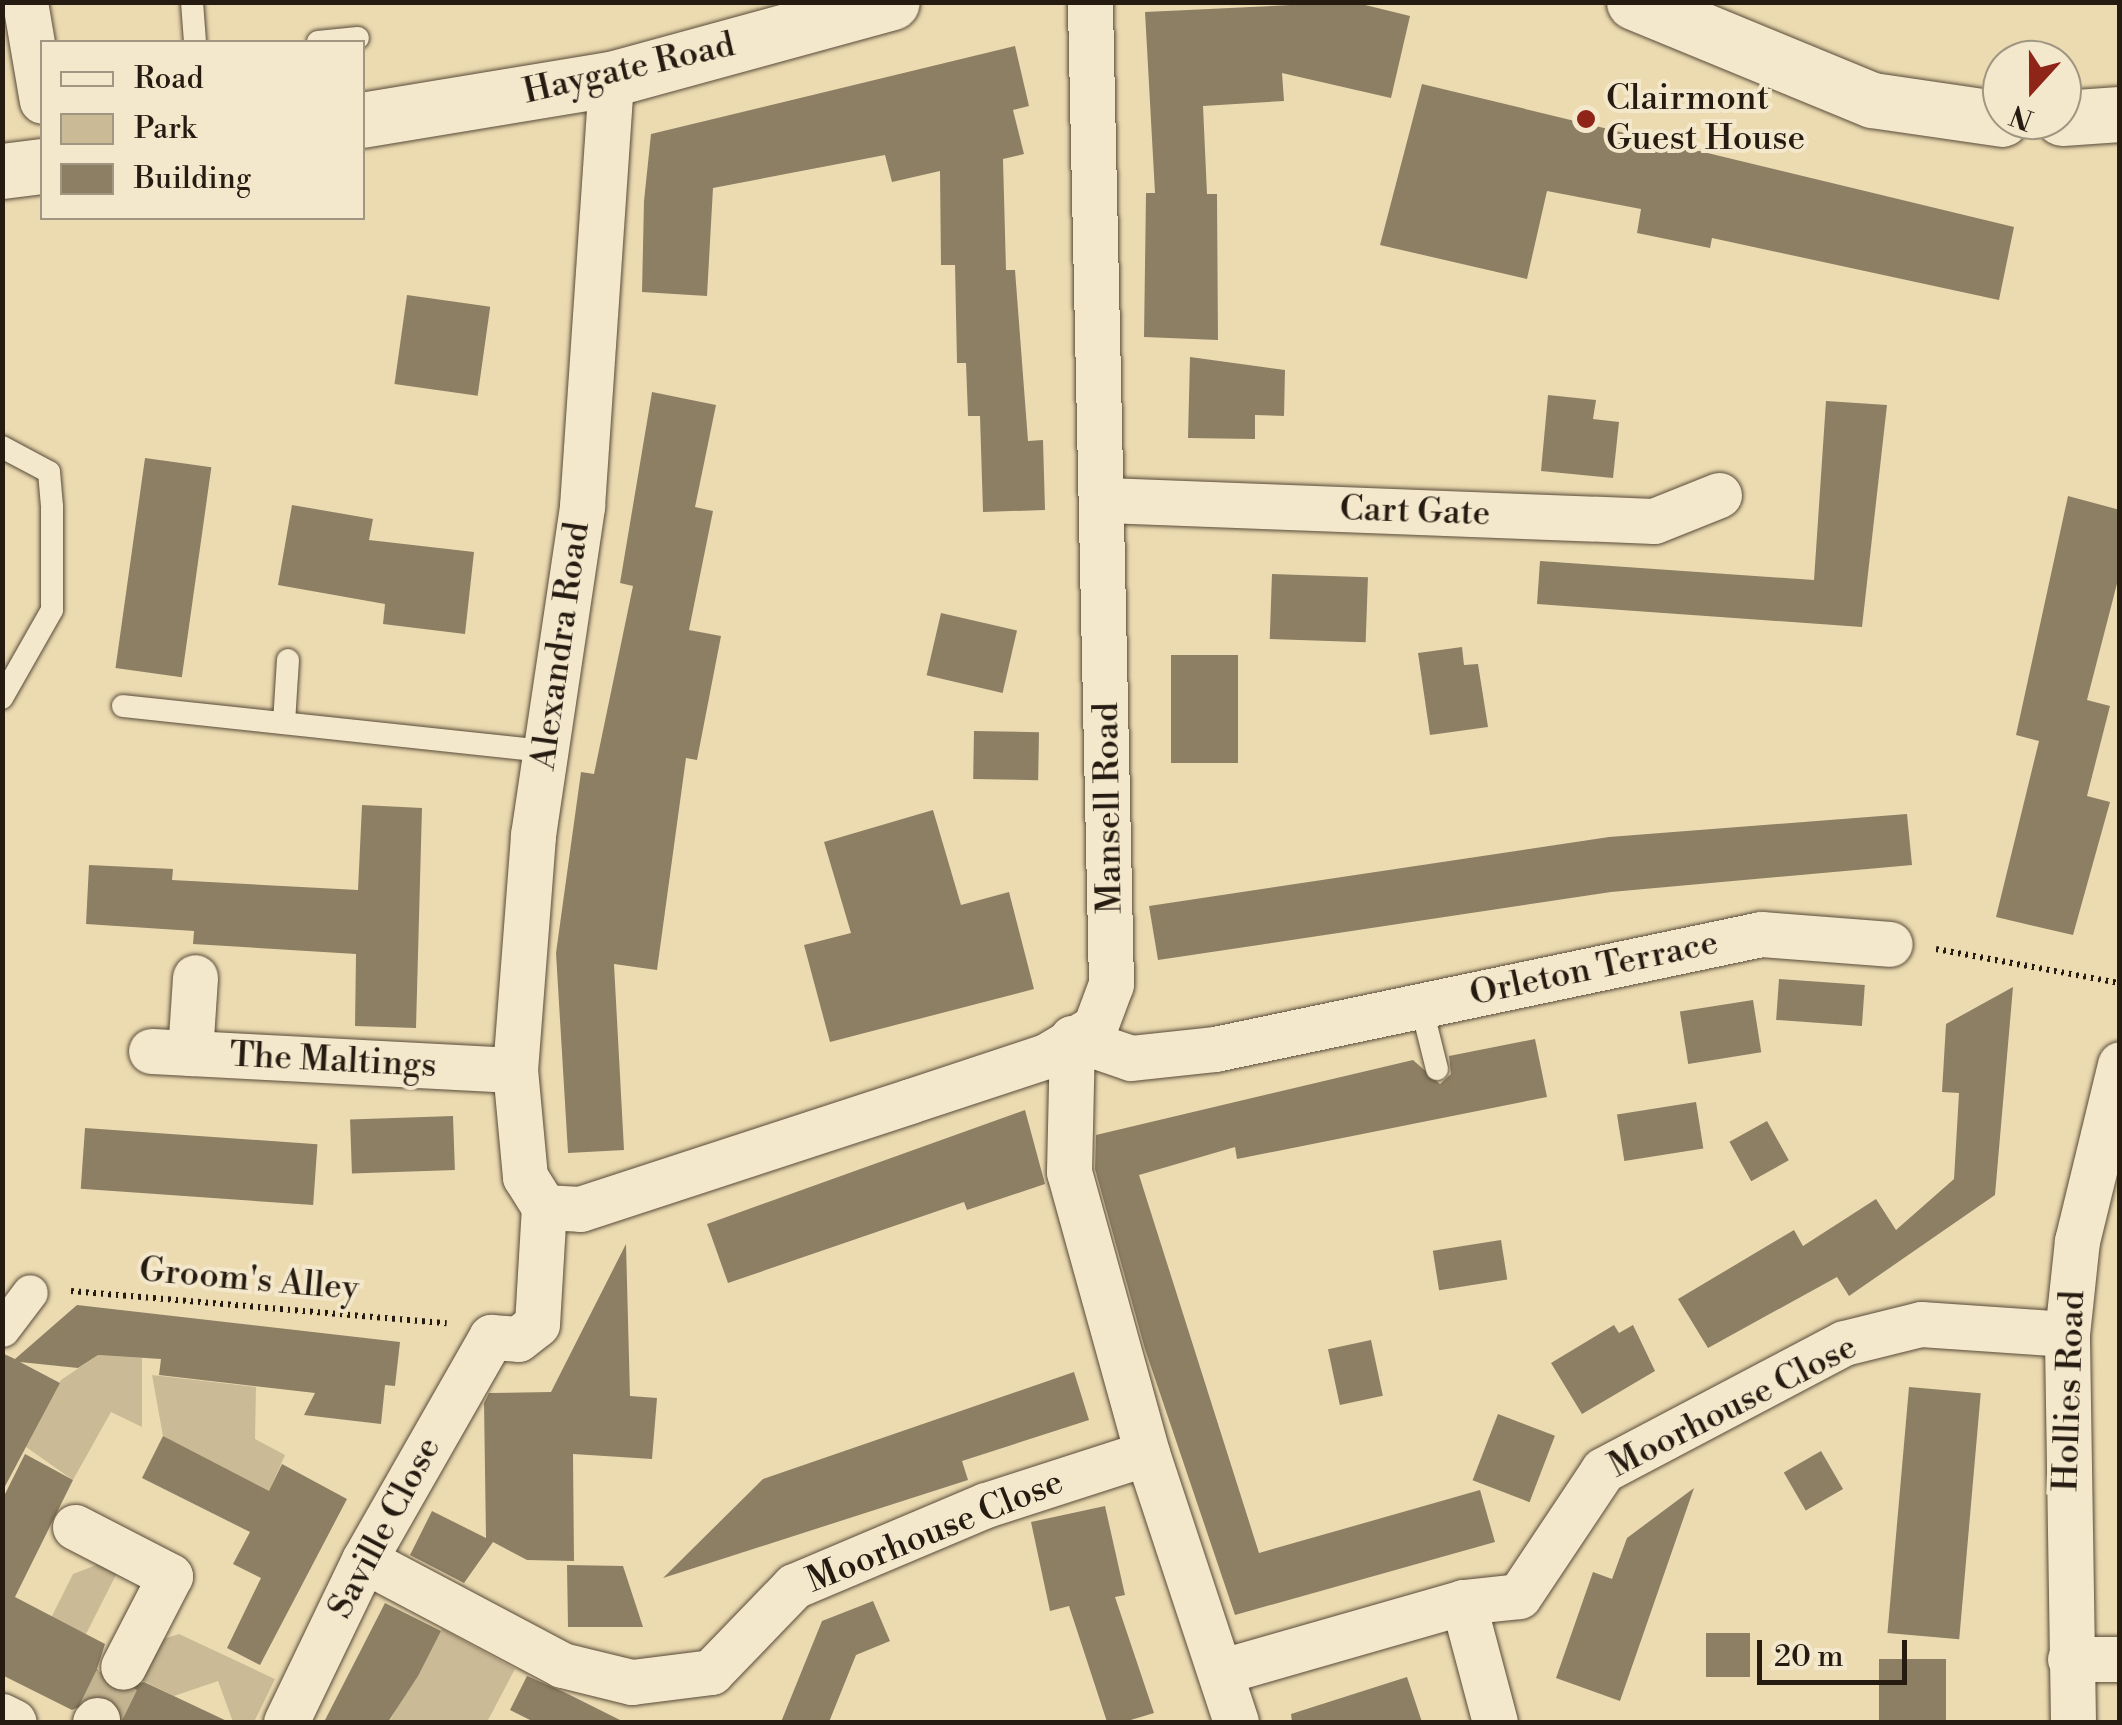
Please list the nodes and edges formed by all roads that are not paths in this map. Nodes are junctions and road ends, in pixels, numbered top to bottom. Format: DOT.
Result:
graph roads {
  1 [pos="25,2"];
  2 [pos="192,2"];
  3 [pos="892,2"];
  4 [pos="1090,2"];
  5 [pos="1634,2"];
  6 [pos="358,38"];
  7 [pos="196,40"];
  8 [pos="338,40"];
  9 [pos="611,79"];
  10 [pos="40,89"];
  11 [pos="2120,114"];
  12 [pos="1982,116"];
  13 [pos="2082,117"];
  14 [pos="365,120"];
  15 [pos="40,166"];
  16 [pos="2,172"];
  17 [pos="2,447"];
  18 [pos="1718,495"];
  19 [pos="1106,500"];
  20 [pos="288,660"];
  21 [pos="2,698"];
  22 [pos="123,706"];
  23 [pos="284,723"];
  24 [pos="545,751"];
  25 [pos="1890,944"];
  26 [pos="195,977"];
  27 [pos="1421,1005"];
  28 [pos="1083,1032"];
  29 [pos="2120,1064"];
  30 [pos="515,1070"];
  31 [pos="1437,1070"];
  32 [pos="544,1207"];
  33 [pos="30,1292"];
  34 [pos="2,1328"];
  35 [pos="2066,1334"];
  36 [pos="1147,1453"];
  37 [pos="75,1527"];
  38 [pos="364,1560"];
  39 [pos="1463,1602"];
  40 [pos="2070,1659"];
  41 [pos="2120,1660"];
  42 [pos="123,1668"];
  43 [pos="1223,1672"];
  44 [pos="2,1716"];
  45 [pos="14,1722"];
  46 [pos="286,1722"];
  47 [pos="1236,1722"];
  48 [pos="1494,1722"];
  49 [pos="2073,1722"];
  1 -- 10 [label="street"];
  2 -- 7 [label="lane"];
  3 -- 9 [label="street, Haygate Road"];
  4 -- 19 [label="street, Mansell Road"];
  5 -- 12 [label="street"];
  6 -- 8 [label="lane"];
  9 -- 14 [label="street, Haygate Road"];
  9 -- 24 [label="street, Alexandra Road"];
  11 -- 13 [label="street"];
  15 -- 16 [label="street"];
  17 -- 21 [label="lane"];
  18 -- 19 [label="street, Cart Gate"];
  19 -- 28 [label="street, Mansell Road"];
  20 -- 23 [label="lane"];
  22 -- 23 [label="lane"];
  23 -- 24 [label="lane"];
  24 -- 30 [label="street, Alexandra Road"];
  25 -- 27 [label="street, Orleton Terrace"];
  26 -- 30 [label="street, The Maltings"];
  27 -- 28 [label="street, Orleton Terrace"];
  27 -- 31 [label="lane"];
  28 -- 32 [label="street"];
  28 -- 36 [label="street"];
  29 -- 35 [label="street, Hollies Road"];
  30 -- 32 [label="street, Alexandra Road"];
  32 -- 38 [label="street, Saville Close"];
  33 -- 34 [label="street"];
  35 -- 39 [label="street, Moorhouse Close"];
  35 -- 40 [label="street, Hollies Road"];
  36 -- 38 [label="street, Moorhouse Close"];
  36 -- 43 [label="street"];
  37 -- 42 [label="street"];
  38 -- 46 [label="street, Saville Close"];
  39 -- 43 [label="street, Moorhouse Close"];
  39 -- 48 [label="street"];
  40 -- 41 [label="street"];
  40 -- 49 [label="street, Hollies Road"];
  43 -- 47 [label="street"];
  44 -- 45 [label="street"];
}
